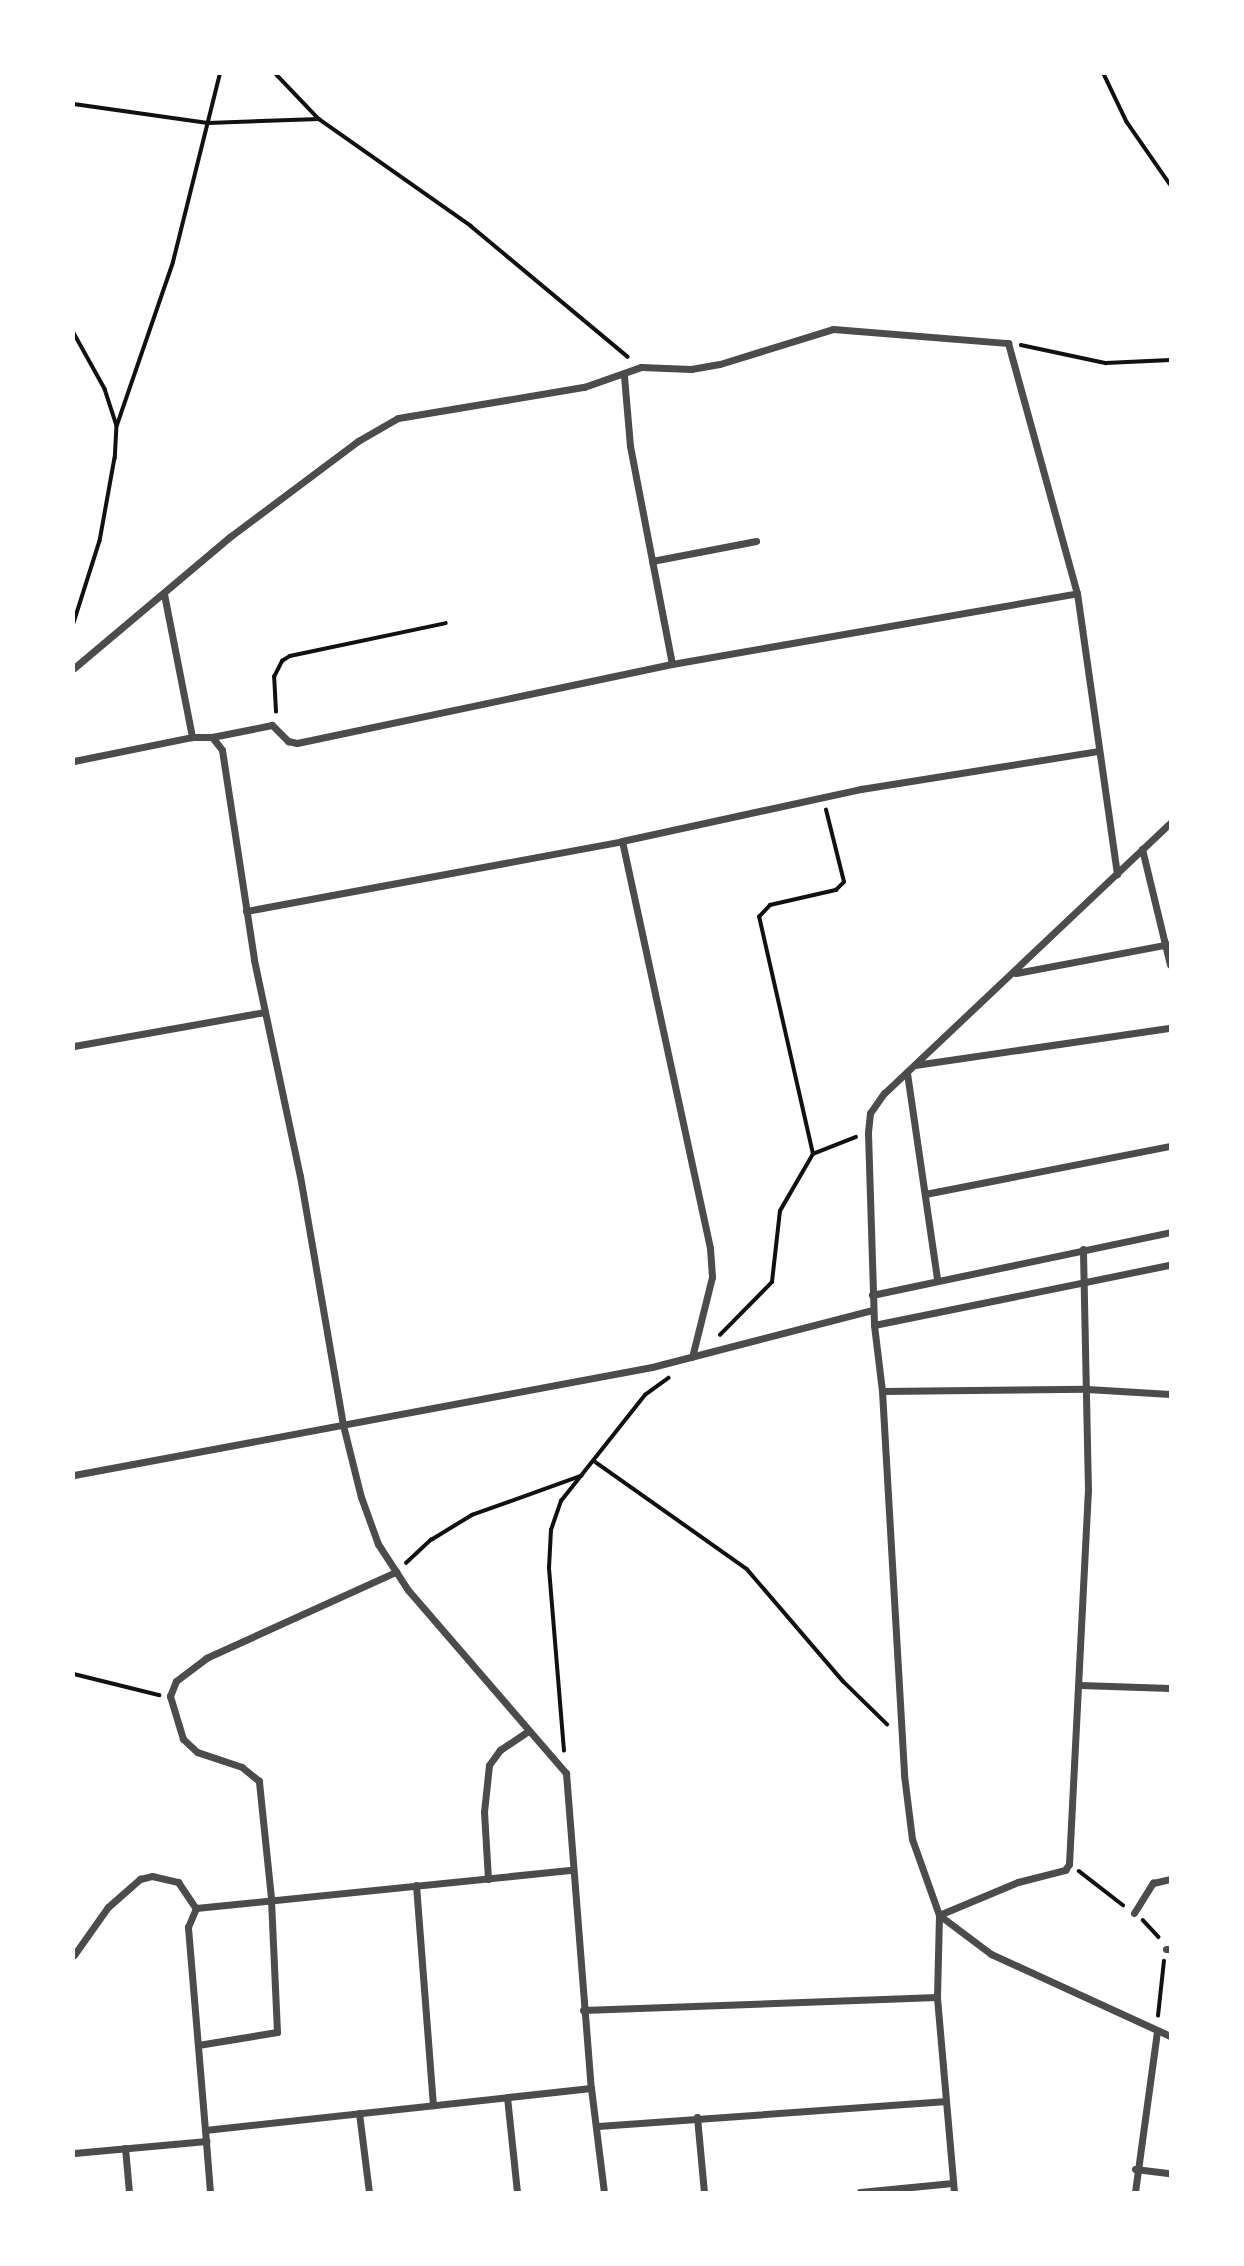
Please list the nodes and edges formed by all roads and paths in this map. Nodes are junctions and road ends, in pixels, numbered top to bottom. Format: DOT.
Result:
graph roads {
  1 [pos="220,74"];
  2 [pos="276,74"];
  3 [pos="1104,74"];
  4 [pos="74,104"];
  5 [pos="319,119"];
  6 [pos="208,123"];
  7 [pos="1171,184"];
  8 [pos="74,333"];
  9 [pos="1008,343"];
  10 [pos="1171,360"];
  11 [pos="641,367"];
  12 [pos="624,376"];
  13 [pos="117,425"];
  14 [pos="757,541"];
  15 [pos="652,561"];
  16 [pos="1077,593"];
  17 [pos="164,594"];
  18 [pos="74,623"];
  19 [pos="446,623"];
  20 [pos="672,664"];
  21 [pos="74,668"];
  22 [pos="276,726"];
  23 [pos="192,737"];
  24 [pos="212,737"];
  25 [pos="1100,751"];
  26 [pos="74,761"];
  27 [pos="822,798"];
  28 [pos="1171,823"];
  29 [pos="622,841"];
  30 [pos="1142,849"];
  31 [pos="1117,874"];
  32 [pos="246,911"];
  33 [pos="1169,944"];
  34 [pos="1171,965"];
  35 [pos="1015,974"];
  36 [pos="265,1012"];
  37 [pos="1171,1028"];
  38 [pos="74,1046"];
  39 [pos="915,1066"];
  40 [pos="906,1073"];
  41 [pos="868,1133"];
  42 [pos="1171,1146"];
  43 [pos="813,1154"];
  44 [pos="925,1194"];
  45 [pos="1171,1232"];
  46 [pos="1083,1250"];
  47 [pos="1171,1265"];
  48 [pos="937,1278"];
  49 [pos="1085,1281"];
  50 [pos="872,1295"];
  51 [pos="873,1310"];
  52 [pos="874,1325"];
  53 [pos="718,1337"];
  54 [pos="692,1357"];
  55 [pos="1087,1389"];
  56 [pos="882,1391"];
  57 [pos="1171,1394"];
  58 [pos="343,1426"];
  59 [pos="594,1461"];
  60 [pos="74,1475"];
  61 [pos="582,1476"];
  62 [pos="396,1572"];
  63 [pos="74,1674"];
  64 [pos="1080,1685"];
  65 [pos="1171,1688"];
  66 [pos="170,1696"];
  67 [pos="528,1731"];
  68 [pos="902,1731"];
  69 [pos="566,1773"];
  70 [pos="1069,1864"];
  71 [pos="572,1870"];
  72 [pos="488,1879"];
  73 [pos="1171,1879"];
  74 [pos="416,1885"];
  75 [pos="271,1898"];
  76 [pos="195,1909"];
  77 [pos="1134,1913"];
  78 [pos="940,1914"];
  79 [pos="1168,1949"];
  80 [pos="74,1955"];
  81 [pos="937,1997"];
  82 [pos="583,2010"];
  83 [pos="1157,2031"];
  84 [pos="1171,2036"];
  85 [pos="198,2045"];
  86 [pos="591,2088"];
  87 [pos="507,2097"];
  88 [pos="943,2101"];
  89 [pos="433,2105"];
  90 [pos="359,2113"];
  91 [pos="696,2117"];
  92 [pos="598,2126"];
  93 [pos="205,2130"];
  94 [pos="206,2141"];
  95 [pos="125,2148"];
  96 [pos="74,2153"];
  97 [pos="1135,2169"];
  98 [pos="1171,2173"];
  99 [pos="953,2183"];
  100 [pos="129,2193"];
  101 [pos="210,2193"];
  102 [pos="369,2193"];
  103 [pos="517,2193"];
  104 [pos="604,2193"];
  105 [pos="704,2193"];
  106 [pos="860,2193"];
  107 [pos="954,2193"];
  108 [pos="1135,2193"];
  1 -- 6 [label="path"];
  2 -- 5 [label="path"];
  3 -- 7 [label="path"];
  4 -- 6 [label="path"];
  5 -- 6 [label="path"];
  5 -- 11 [label="path"];
  6 -- 13 [label="path"];
  8 -- 13 [label="path"];
  9 -- 10 [label="path"];
  9 -- 11 [label="street"];
  9 -- 16 [label="street"];
  11 -- 12 [label="street"];
  12 -- 15 [label="street"];
  12 -- 17 [label="street"];
  13 -- 18 [label="path"];
  14 -- 15 [label="street"];
  15 -- 20 [label="street"];
  16 -- 20 [label="street"];
  16 -- 25 [label="street"];
  17 -- 21 [label="street"];
  17 -- 23 [label="street"];
  19 -- 22 [label="path"];
  20 -- 22 [label="street"];
  22 -- 24 [label="street"];
  23 -- 24 [label="street"];
  23 -- 26 [label="street"];
  24 -- 32 [label="street"];
  25 -- 27 [label="street"];
  25 -- 31 [label="street"];
  27 -- 29 [label="street"];
  27 -- 43 [label="path"];
  28 -- 30 [label="street"];
  29 -- 32 [label="street"];
  29 -- 54 [label="street"];
  30 -- 31 [label="street"];
  30 -- 33 [label="street"];
  31 -- 35 [label="street"];
  32 -- 36 [label="street"];
  33 -- 34 [label="street"];
  33 -- 35 [label="street"];
  35 -- 39 [label="street"];
  36 -- 38 [label="street"];
  36 -- 58 [label="street"];
  37 -- 39 [label="street"];
  39 -- 40 [label="street"];
  40 -- 41 [label="street"];
  40 -- 44 [label="street"];
  41 -- 43 [label="path"];
  41 -- 50 [label="street"];
  42 -- 44 [label="street"];
  43 -- 53 [label="path"];
  44 -- 48 [label="street"];
  45 -- 46 [label="street"];
  46 -- 48 [label="street"];
  46 -- 49 [label="street"];
  47 -- 49 [label="street"];
  48 -- 50 [label="street"];
  49 -- 52 [label="street"];
  49 -- 55 [label="street"];
  50 -- 51 [label="street"];
  51 -- 52 [label="street"];
  51 -- 54 [label="street"];
  52 -- 56 [label="street"];
  54 -- 58 [label="street"];
  54 -- 59 [label="path"];
  55 -- 56 [label="street"];
  55 -- 57 [label="street"];
  55 -- 64 [label="street"];
  56 -- 68 [label="street"];
  58 -- 60 [label="street"];
  58 -- 62 [label="street"];
  59 -- 61 [label="path"];
  59 -- 68 [label="path"];
  61 -- 62 [label="path"];
  61 -- 69 [label="path"];
  62 -- 66 [label="street"];
  62 -- 67 [label="street"];
  63 -- 66 [label="path"];
  64 -- 65 [label="street"];
  64 -- 70 [label="street"];
  66 -- 75 [label="street"];
  67 -- 69 [label="street"];
  67 -- 72 [label="street"];
  68 -- 78 [label="street"];
  69 -- 71 [label="street"];
  70 -- 77 [label="path"];
  70 -- 78 [label="street"];
  71 -- 72 [label="street"];
  71 -- 82 [label="street"];
  72 -- 74 [label="street"];
  73 -- 77 [label="street"];
  74 -- 75 [label="street"];
  74 -- 89 [label="street"];
  75 -- 76 [label="street"];
  75 -- 85 [label="street"];
  76 -- 80 [label="street"];
  76 -- 85 [label="street"];
  77 -- 79 [label="path"];
  78 -- 81 [label="street"];
  78 -- 83 [label="street"];
  79 -- 83 [label="path"];
  81 -- 82 [label="street"];
  81 -- 88 [label="street"];
  82 -- 86 [label="street"];
  83 -- 84 [label="street"];
  83 -- 97 [label="street"];
  85 -- 93 [label="street"];
  86 -- 87 [label="street"];
  86 -- 92 [label="street"];
  87 -- 89 [label="street"];
  87 -- 103 [label="street"];
  88 -- 91 [label="street"];
  88 -- 99 [label="street"];
  89 -- 90 [label="street"];
  90 -- 93 [label="street"];
  90 -- 102 [label="street"];
  91 -- 92 [label="street"];
  91 -- 105 [label="street"];
  92 -- 104 [label="street"];
  93 -- 94 [label="street"];
  94 -- 95 [label="street"];
  94 -- 101 [label="street"];
  95 -- 96 [label="street"];
  95 -- 100 [label="street"];
  97 -- 98 [label="street"];
  97 -- 108 [label="street"];
  99 -- 106 [label="street"];
  99 -- 107 [label="street"];
}
